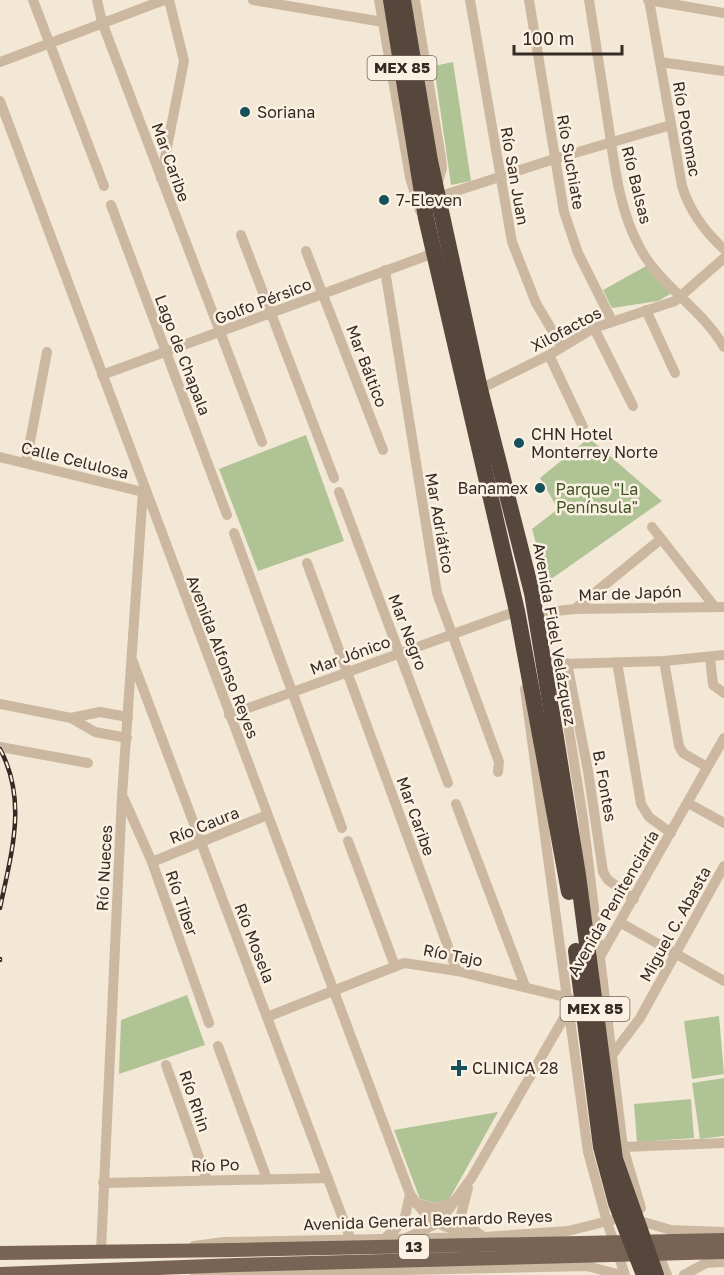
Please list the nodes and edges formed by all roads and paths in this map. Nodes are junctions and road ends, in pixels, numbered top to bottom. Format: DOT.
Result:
graph roads {
  1 [pos="33,0"];
  2 [pos="97,0"];
  3 [pos="164,0"];
  4 [pos="169,0"];
  5 [pos="253,0"];
  6 [pos="379,0"];
  7 [pos="391,0"];
  8 [pos="403,0"];
  9 [pos="415,0"];
  10 [pos="470,0"];
  11 [pos="529,0"];
  12 [pos="589,0"];
  13 [pos="649,0"];
  14 [pos="724,13"];
  15 [pos="102,22"];
  16 [pos="383,22"];
  17 [pos="48,44"];
  18 [pos="0,62"];
  19 [pos="660,62"];
  20 [pos="724,71"];
  21 [pos="0,101"];
  22 [pos="0,122"];
  23 [pos="671,125"];
  24 [pos="11,130"];
  25 [pos="419,136"];
  26 [pos="611,142"];
  27 [pos="554,159"];
  28 [pos="498,177"];
  29 [pos="161,178"];
  30 [pos="104,186"];
  31 [pos="437,193"];
  32 [pos="111,205"];
  33 [pos="426,218"];
  34 [pos="241,235"];
  35 [pos="724,249"];
  36 [pos="306,251"];
  37 [pos="434,253"];
  38 [pos="724,258"];
  39 [pos="385,270"];
  40 [pos="324,294"];
  41 [pos="682,297"];
  42 [pos="646,310"];
  43 [pos="272,313"];
  44 [pos="612,321"];
  45 [pos="594,328"];
  46 [pos="219,333"];
  47 [pos="562,347"];
  48 [pos="724,347"];
  49 [pos="47,351"];
  50 [pos="166,353"];
  51 [pos="549,356"];
  52 [pos="675,373"];
  53 [pos="102,375"];
  54 [pos="480,389"];
  55 [pos="633,406"];
  56 [pos="583,428"];
  57 [pos="262,442"];
  58 [pos="383,450"];
  59 [pos="0,457"];
  60 [pos="26,463"];
  61 [pos="334,478"];
  62 [pos="143,490"];
  63 [pos="339,492"];
  64 [pos="227,515"];
  65 [pos="652,526"];
  66 [pos="234,533"];
  67 [pos="661,539"];
  68 [pos="307,563"];
  69 [pos="719,606"];
  70 [pos="575,609"];
  71 [pos="517,611"];
  72 [pos="536,613"];
  73 [pos="451,633"];
  74 [pos="399,652"];
  75 [pos="724,655"];
  76 [pos="131,656"];
  77 [pos="710,657"];
  78 [pos="547,658"];
  79 [pos="664,661"];
  80 [pos="617,662"];
  81 [pos="567,663"];
  82 [pos="527,664"];
  83 [pos="347,672"];
  84 [pos="293,692"];
  85 [pos="724,693"];
  86 [pos="0,704"];
  87 [pos="229,716"];
  88 [pos="128,717"];
  89 [pos="71,718"];
  90 [pos="127,738"];
  91 [pos="724,738"];
  92 [pos="548,739"];
  93 [pos="0,747"];
  94 [pos="88,763"];
  95 [pos="707,767"];
  96 [pos="498,772"];
  97 [pos="448,783"];
  98 [pos="122,796"];
  99 [pos="688,803"];
  100 [pos="456,804"];
  101 [pos="267,815"];
  102 [pos="724,824"];
  103 [pos="342,828"];
  104 [pos="671,833"];
  105 [pos="348,841"];
  106 [pos="201,842"];
  107 [pos="586,845"];
  108 [pos="601,858"];
  109 [pos="152,862"];
  110 [pos="724,866"];
  111 [pos="634,899"];
  112 [pos="621,923"];
  113 [pos="597,937"];
  114 [pos="562,953"];
  115 [pos="675,953"];
  116 [pos="598,960"];
  117 [pos="395,966"];
  118 [pos="457,971"];
  119 [pos="724,981"];
  120 [pos="525,986"];
  121 [pos="333,990"];
  122 [pos="569,1003"];
  123 [pos="605,1009"];
  124 [pos="267,1017"];
  125 [pos="571,1021"];
  126 [pos="209,1023"];
  127 [pos="218,1046"];
  128 [pos="612,1055"];
  129 [pos="166,1065"];
  130 [pos="724,1143"];
  131 [pos="623,1147"];
  132 [pos="593,1170"];
  133 [pos="630,1170"];
  134 [pos="472,1177"];
  135 [pos="327,1178"];
  136 [pos="267,1179"];
  137 [pos="207,1180"];
  138 [pos="104,1183"];
  139 [pos="413,1198"];
  140 [pos="454,1201"];
  141 [pos="607,1222"];
  142 [pos="646,1223"];
  143 [pos="436,1224"];
  144 [pos="568,1231"];
  145 [pos="705,1232"];
  146 [pos="724,1232"];
  147 [pos="481,1237"];
  148 [pos="406,1238"];
  149 [pos="384,1239"];
  150 [pos="351,1240"];
  151 [pos="724,1240"];
  152 [pos="101,1251"];
  153 [pos="166,1251"];
  154 [pos="724,1252"];
  155 [pos="0,1253"];
  156 [pos="724,1262"];
  157 [pos="706,1263"];
  158 [pos="570,1266"];
  159 [pos="167,1268"];
  160 [pos="473,1271"];
  161 [pos="88,1273"];
  162 [pos="313,1273"];
  163 [pos="368,1273"];
  164 [pos="392,1273"];
  165 [pos="0,1274"];
  166 [pos="621,1275"];
  167 [pos="625,1275"];
  168 [pos="644,1275"];
  169 [pos="656,1275"];
  170 [pos="667,1275"];
  171 [pos="684,1275"];
  1 -- 17 [label="street"];
  2 -- 15 [label="street, Mar Caribe"];
  3 -- 15 [label="street"];
  4 -- 29 [label="street"];
  5 -- 16 [label="street"];
  6 -- 16 [label="street"];
  7 -- 25 [label="highway, Avenida Fidel Velázquez / MEX 85"];
  8 -- 25 [label="highway, Avenida Fidel Velázquez / MEX 85"];
  9 -- 31 [label="street"];
  10 -- 28 [label="street, Río San Juan"];
  11 -- 27 [label="street, Río Suchiate"];
  12 -- 26 [label="street, Río Balsas"];
  13 -- 14 [label="street"];
  13 -- 19 [label="street, Río Potomac"];
  15 -- 17 [label="street"];
  15 -- 29 [label="street, Mar Caribe"];
  16 -- 33 [label="street"];
  17 -- 18 [label="street"];
  17 -- 30 [label="street"];
  19 -- 20 [label="street"];
  19 -- 23 [label="street, Río Potomac"];
  21 -- 24 [label="street, Avenida Alfonso Reyes"];
  22 -- 24 [label="street"];
  23 -- 26 [label="street"];
  23 -- 35 [label="street, Río Potomac"];
  24 -- 53 [label="street, Avenida Alfonso Reyes"];
  25 -- 31 [label="highway, Avenida Fidel Velázquez / MEX 85"];
  25 -- 33 [label="highway, Avenida Fidel Velázquez / MEX 85"];
  26 -- 27 [label="street"];
  26 -- 41 [label="street, Río Balsas"];
  27 -- 28 [label="street"];
  27 -- 44 [label="street, Río Suchiate"];
  28 -- 31 [label="street"];
  28 -- 47 [label="street, Río San Juan"];
  29 -- 46 [label="street, Mar Caribe"];
  31 -- 54 [label="highway, Avenida Fidel Velázquez / MEX 85"];
  32 -- 50 [label="street, Lago de Chapala"];
  33 -- 37 [label="highway, Avenida Fidel Velázquez / MEX 85"];
  34 -- 43 [label="street"];
  36 -- 40 [label="street, Mar Báltico"];
  37 -- 39 [label="street, Golfo Pérsico"];
  37 -- 71 [label="highway, Avenida Fidel Velázquez / MEX 85"];
  38 -- 41 [label="street, Xilofactos"];
  39 -- 40 [label="street, Golfo Pérsico"];
  39 -- 73 [label="street, Mar Adriático"];
  40 -- 43 [label="street, Golfo Pérsico"];
  40 -- 58 [label="street, Mar Báltico"];
  41 -- 42 [label="street, Xilofactos"];
  41 -- 48 [label="street, Río Balsas"];
  42 -- 44 [label="street, Xilofactos"];
  42 -- 52 [label="street"];
  43 -- 46 [label="street, Golfo Pérsico"];
  43 -- 61 [label="street"];
  44 -- 45 [label="street, Xilofactos"];
  45 -- 47 [label="street, Xilofactos"];
  45 -- 55 [label="street"];
  46 -- 50 [label="street, Golfo Pérsico"];
  46 -- 57 [label="street, Mar Caribe"];
  47 -- 51 [label="street, Xilofactos"];
  49 -- 60 [label="street"];
  50 -- 53 [label="street, Golfo Pérsico"];
  50 -- 64 [label="street, Lago de Chapala"];
  51 -- 54 [label="street, Xilofactos"];
  51 -- 56 [label="street"];
  53 -- 62 [label="street, Avenida Alfonso Reyes"];
  54 -- 72 [label="highway, Avenida Fidel Velázquez / MEX 85"];
  59 -- 60 [label="street, Calle Celulosa"];
  60 -- 62 [label="street, Calle Celulosa"];
  62 -- 76 [label="street, Río Nueces"];
  62 -- 87 [label="street, Avenida Alfonso Reyes"];
  63 -- 74 [label="street, Mar Negro"];
  65 -- 67 [label="street"];
  66 -- 84 [label="street"];
  67 -- 69 [label="street"];
  67 -- 70 [label="street"];
  68 -- 83 [label="street, Mar Caribe"];
  69 -- 70 [label="street, Mar de Japón"];
  70 -- 72 [label="street, Mar de Japón"];
  71 -- 73 [label="street, Mar Jónico"];
  71 -- 82 [label="highway, Avenida Fidel Velázquez / MEX 85"];
  72 -- 78 [label="highway, Avenida Fidel Velázquez / MEX 85"];
  73 -- 74 [label="street, Mar Jónico"];
  73 -- 96 [label="street, Mar Adriático"];
  74 -- 83 [label="street, Mar Jónico"];
  74 -- 97 [label="street, Mar Negro"];
  75 -- 77 [label="street"];
  76 -- 88 [label="street, Río Nueces"];
  76 -- 106 [label="street, Río Mosela"];
  77 -- 79 [label="street"];
  77 -- 85 [label="street"];
  78 -- 81 [label="street"];
  78 -- 92 [label="highway, Avenida Fidel Velázquez / MEX 85"];
  78 -- 107 [label="street"];
  79 -- 80 [label="street"];
  79 -- 95 [label="street"];
  80 -- 81 [label="street"];
  80 -- 104 [label="street"];
  81 -- 108 [label="street, B. Fontes"];
  82 -- 92 [label="highway, Avenida Fidel Velázquez / MEX 85"];
  82 -- 114 [label="street"];
  83 -- 84 [label="street, Mar Jónico"];
  83 -- 118 [label="street, Mar Caribe"];
  84 -- 87 [label="street, Mar Jónico"];
  84 -- 103 [label="street"];
  86 -- 89 [label="street"];
  87 -- 101 [label="street, Avenida Alfonso Reyes"];
  88 -- 89 [label="street"];
  88 -- 90 [label="street, Río Nueces"];
  89 -- 90 [label="street"];
  90 -- 98 [label="street, Río Nueces"];
  91 -- 95 [label="street, Avenida Penitenciaría"];
  92 -- 168 [label="highway, Avenida Fidel Velázquez / MEX 85, bridge"];
  92 -- 169 [label="highway, Avenida Fidel Velázquez / MEX 85, bridge"];
  93 -- 94 [label="street"];
  95 -- 99 [label="street, Avenida Penitenciaría"];
  98 -- 109 [label="street, Río Tiber"];
  98 -- 138 [label="street, Río Nueces"];
  99 -- 102 [label="street"];
  99 -- 104 [label="street, Avenida Penitenciaría"];
  100 -- 120 [label="street"];
  101 -- 106 [label="street, Río Caura"];
  101 -- 121 [label="street, Avenida Alfonso Reyes"];
  104 -- 111 [label="street, Avenida Penitenciaría"];
  105 -- 117 [label="street"];
  106 -- 109 [label="street, Río Caura"];
  106 -- 124 [label="street, Río Mosela"];
  107 -- 108 [label="street"];
  107 -- 113 [label="street"];
  108 -- 111 [label="street, B. Fontes"];
  109 -- 126 [label="street, Río Tiber"];
  110 -- 115 [label="street, Miguel C. Abasta"];
  111 -- 112 [label="street, Avenida Penitenciaría"];
  112 -- 115 [label="street"];
  112 -- 116 [label="street, Avenida Penitenciaría"];
  113 -- 114 [label="street"];
  113 -- 116 [label="street"];
  114 -- 122 [label="street"];
  115 -- 119 [label="street"];
  115 -- 128 [label="street, Miguel C. Abasta"];
  116 -- 122 [label="street, Avenida Penitenciaría"];
  116 -- 123 [label="street"];
  117 -- 118 [label="street, Río Tajo"];
  117 -- 121 [label="street, Río Tajo"];
  118 -- 120 [label="street, Río Tajo"];
  120 -- 122 [label="street, Río Tajo"];
  121 -- 124 [label="street, Río Tajo"];
  121 -- 139 [label="street, Avenida Alfonso Reyes"];
  122 -- 125 [label="street"];
  122 -- 134 [label="street, Avenida Penitenciaría"];
  123 -- 125 [label="street"];
  123 -- 128 [label="street"];
  124 -- 135 [label="street, Río Mosela"];
  125 -- 132 [label="street"];
  127 -- 136 [label="street"];
  128 -- 131 [label="street"];
  129 -- 137 [label="street, Río Rhin"];
  130 -- 131 [label="street"];
  131 -- 133 [label="street"];
  132 -- 133 [label="street"];
  132 -- 141 [label="street"];
  133 -- 142 [label="street"];
  134 -- 140 [label="street, Avenida Penitenciaría"];
  134 -- 147 [label="street, Avenida Penitenciaría"];
  135 -- 136 [label="street, Río Po"];
  135 -- 150 [label="street, Río Mosela"];
  136 -- 137 [label="street, Río Po"];
  137 -- 138 [label="street, Río Po"];
  138 -- 152 [label="street, Río Nueces"];
  139 -- 140 [label="street"];
  139 -- 143 [label="street, Avenida Alfonso Reyes"];
  139 -- 149 [label="street"];
  140 -- 143 [label="street, Avenida Penitenciaría"];
  141 -- 142 [label="street, Avenida General Bernardo Reyes"];
  141 -- 144 [label="street, Avenida General Bernardo Reyes"];
  141 -- 167 [label="street"];
  142 -- 145 [label="street, Avenida General Bernardo Reyes"];
  142 -- 170 [label="street"];
  143 -- 147 [label="street, Avenida Alfonso Reyes"];
  143 -- 148 [label="street, Avenida Penitenciaría"];
  144 -- 147 [label="street, Avenida General Bernardo Reyes"];
  144 -- 158 [label="street"];
  145 -- 146 [label="street, Avenida General Bernardo Reyes"];
  145 -- 157 [label="street"];
  147 -- 148 [label="street, Avenida General Bernardo Reyes"];
  148 -- 149 [label="street, Avenida General Bernardo Reyes"];
  149 -- 150 [label="street, Avenida General Bernardo Reyes"];
  150 -- 153 [label="street, Avenida General Bernardo Reyes"];
  151 -- 153 [label="main road, Avenida General Bernardo Reyes / 13, bridge"];
  152 -- 153 [label="main road, Avenida General Bernardo Reyes / 13"];
  152 -- 155 [label="main road, Avenida General Bernardo Reyes / 13"];
  154 -- 159 [label="main road, 13, bridge"];
  156 -- 157 [label="street"];
  157 -- 171 [label="street"];
  158 -- 160 [label="street"];
  158 -- 166 [label="street"];
  159 -- 161 [label="main road, 13"];
  159 -- 162 [label="street"];
  160 -- 164 [label="street"];
  161 -- 165 [label="main road, 13"];
  162 -- 163 [label="street"];
  163 -- 164 [label="street"];
}
